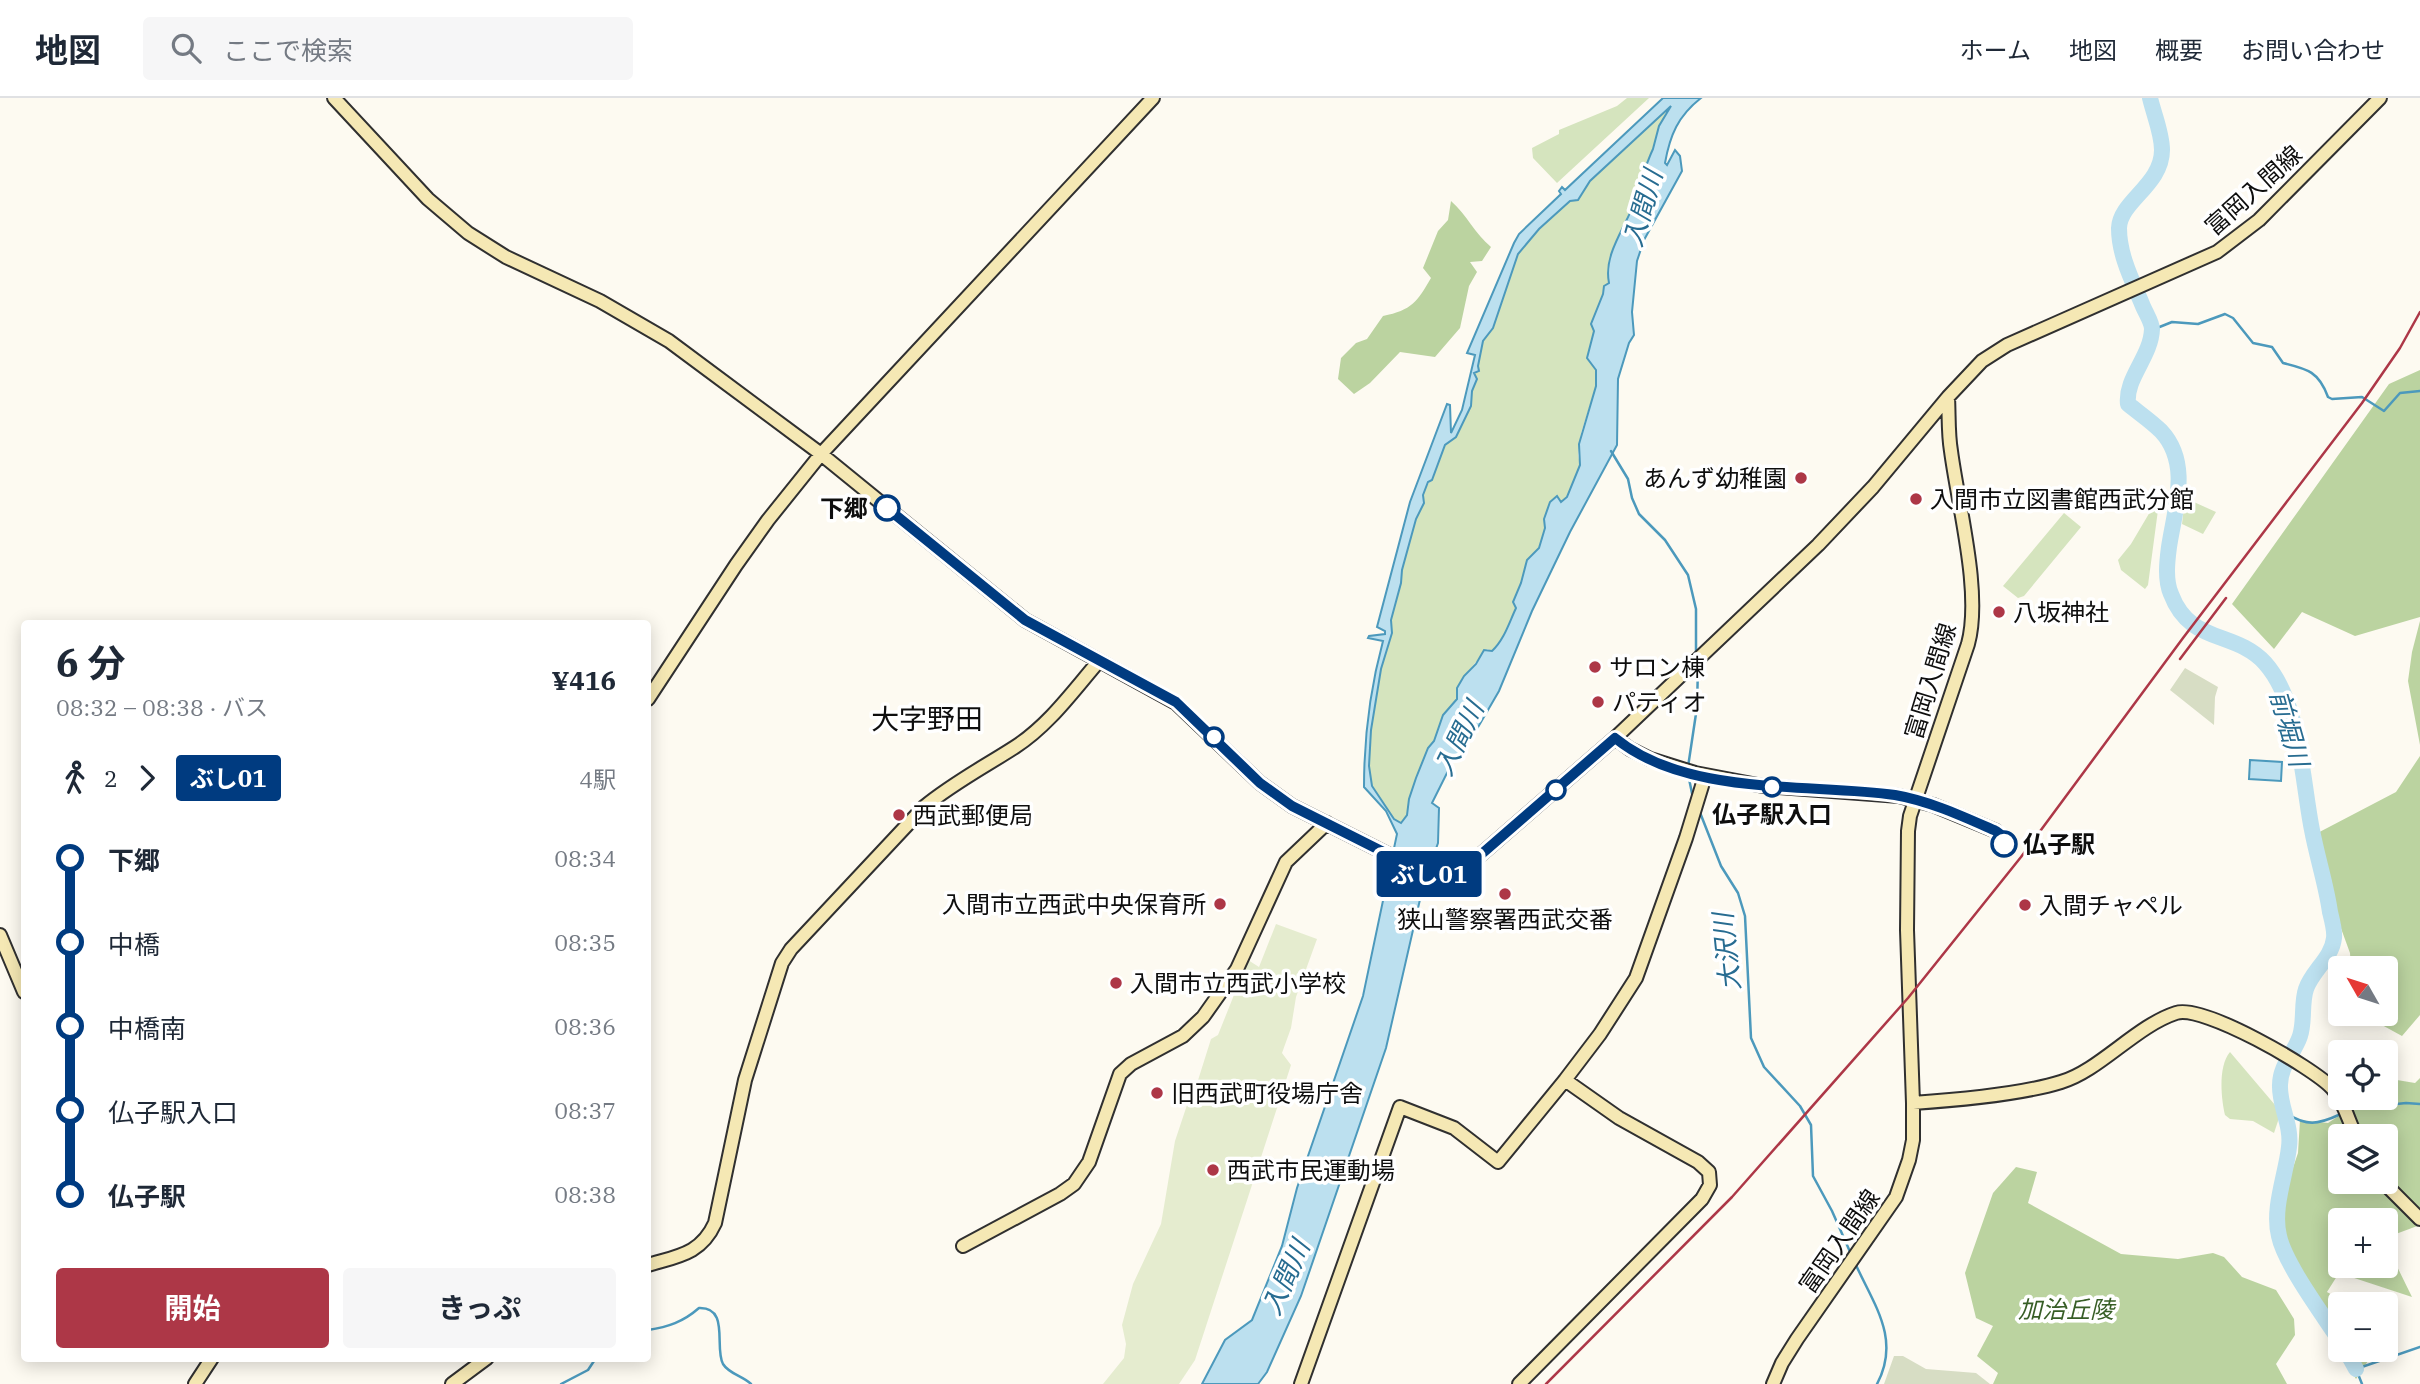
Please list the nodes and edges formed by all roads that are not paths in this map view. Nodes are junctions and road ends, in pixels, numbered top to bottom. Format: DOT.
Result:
graph roads {
  1 [pos="334,98"];
  2 [pos="1153,98"];
  3 [pos="2380,98"];
  4 [pos="1948,397"];
  5 [pos="821,454"];
  6 [pos="1099,662"];
  7 [pos="651,694"];
  8 [pos="1615,738"];
  9 [pos="1700,774"];
  10 [pos="1916,800"];
  11 [pos="1329,824"];
  12 [pos="1996,831"];
  13 [pos="0,935"];
  14 [pos="21,985"];
  15 [pos="1565,1080"];
  16 [pos="1913,1103"];
  17 [pos="2350,1124"];
  18 [pos="2395,1194"];
  19 [pos="2420,1219"];
  20 [pos="963,1246"];
  21 [pos="651,1264"];
  22 [pos="209,1362"];
  23 [pos="482,1362"];
  24 [pos="195,1384"];
  25 [pos="453,1384"];
  26 [pos="1301,1384"];
  27 [pos="1519,1384"];
  28 [pos="1773,1384"];
  1 -- 5 [label="street"];
  2 -- 5 [label="street"];
  3 -- 4 [label="street, 富岡入間線"];
  4 -- 8 [label="street"];
  4 -- 10 [label="street, 富岡入間線"];
  5 -- 6 [label="street"];
  5 -- 7 [label="street"];
  6 -- 11 [label="street"];
  6 -- 21 [label="street"];
  8 -- 9 [label="street"];
  8 -- 11 [label="street"];
  9 -- 10 [label="street"];
  9 -- 15 [label="street"];
  10 -- 12 [label="street"];
  10 -- 16 [label="street, 富岡入間線"];
  11 -- 20 [label="street"];
  13 -- 14 [label="street"];
  15 -- 26 [label="street"];
  15 -- 27 [label="street"];
  16 -- 17 [label="street"];
  16 -- 28 [label="street, 富岡入間線"];
  18 -- 19 [label="street"];
  22 -- 24 [label="street"];
  23 -- 25 [label="street"];
}
